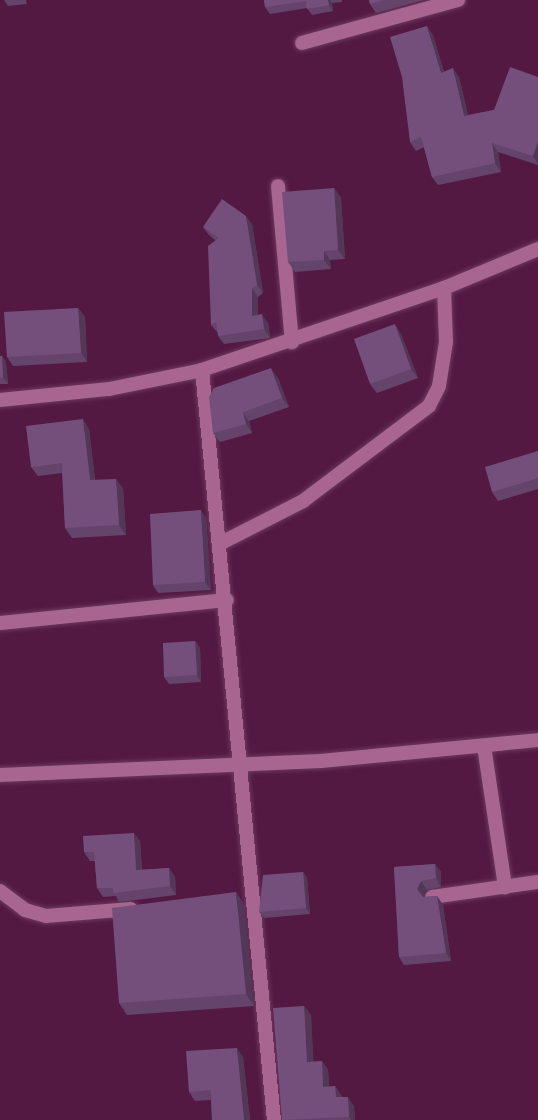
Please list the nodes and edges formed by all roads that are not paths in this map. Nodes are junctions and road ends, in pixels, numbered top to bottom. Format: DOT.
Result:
graph roads {
  1 [pos="458,0"];
  2 [pos="302,43"];
  3 [pos="278,186"];
  4 [pos="538,249"];
  5 [pos="444,288"];
  6 [pos="292,342"];
  7 [pos="202,370"];
  8 [pos="0,400"];
  9 [pos="221,543"];
  10 [pos="227,600"];
  11 [pos="0,623"];
  12 [pos="538,740"];
  13 [pos="484,746"];
  14 [pos="241,763"];
  15 [pos="0,775"];
  16 [pos="538,882"];
  17 [pos="505,887"];
  18 [pos="0,891"];
  19 [pos="432,897"];
  20 [pos="150,907"];
  21 [pos="274,1120"];
  1 -- 2 [label="street"];
  3 -- 6 [label="street"];
  4 -- 5 [label="street"];
  5 -- 6 [label="street"];
  5 -- 9 [label="street"];
  6 -- 7 [label="street"];
  7 -- 8 [label="street"];
  7 -- 9 [label="street"];
  9 -- 10 [label="street"];
  10 -- 11 [label="street"];
  10 -- 14 [label="street"];
  12 -- 13 [label="street"];
  13 -- 14 [label="street"];
  13 -- 17 [label="street"];
  14 -- 15 [label="street"];
  14 -- 21 [label="street"];
  16 -- 17 [label="street"];
  17 -- 19 [label="street"];
  18 -- 20 [label="street"];
}
